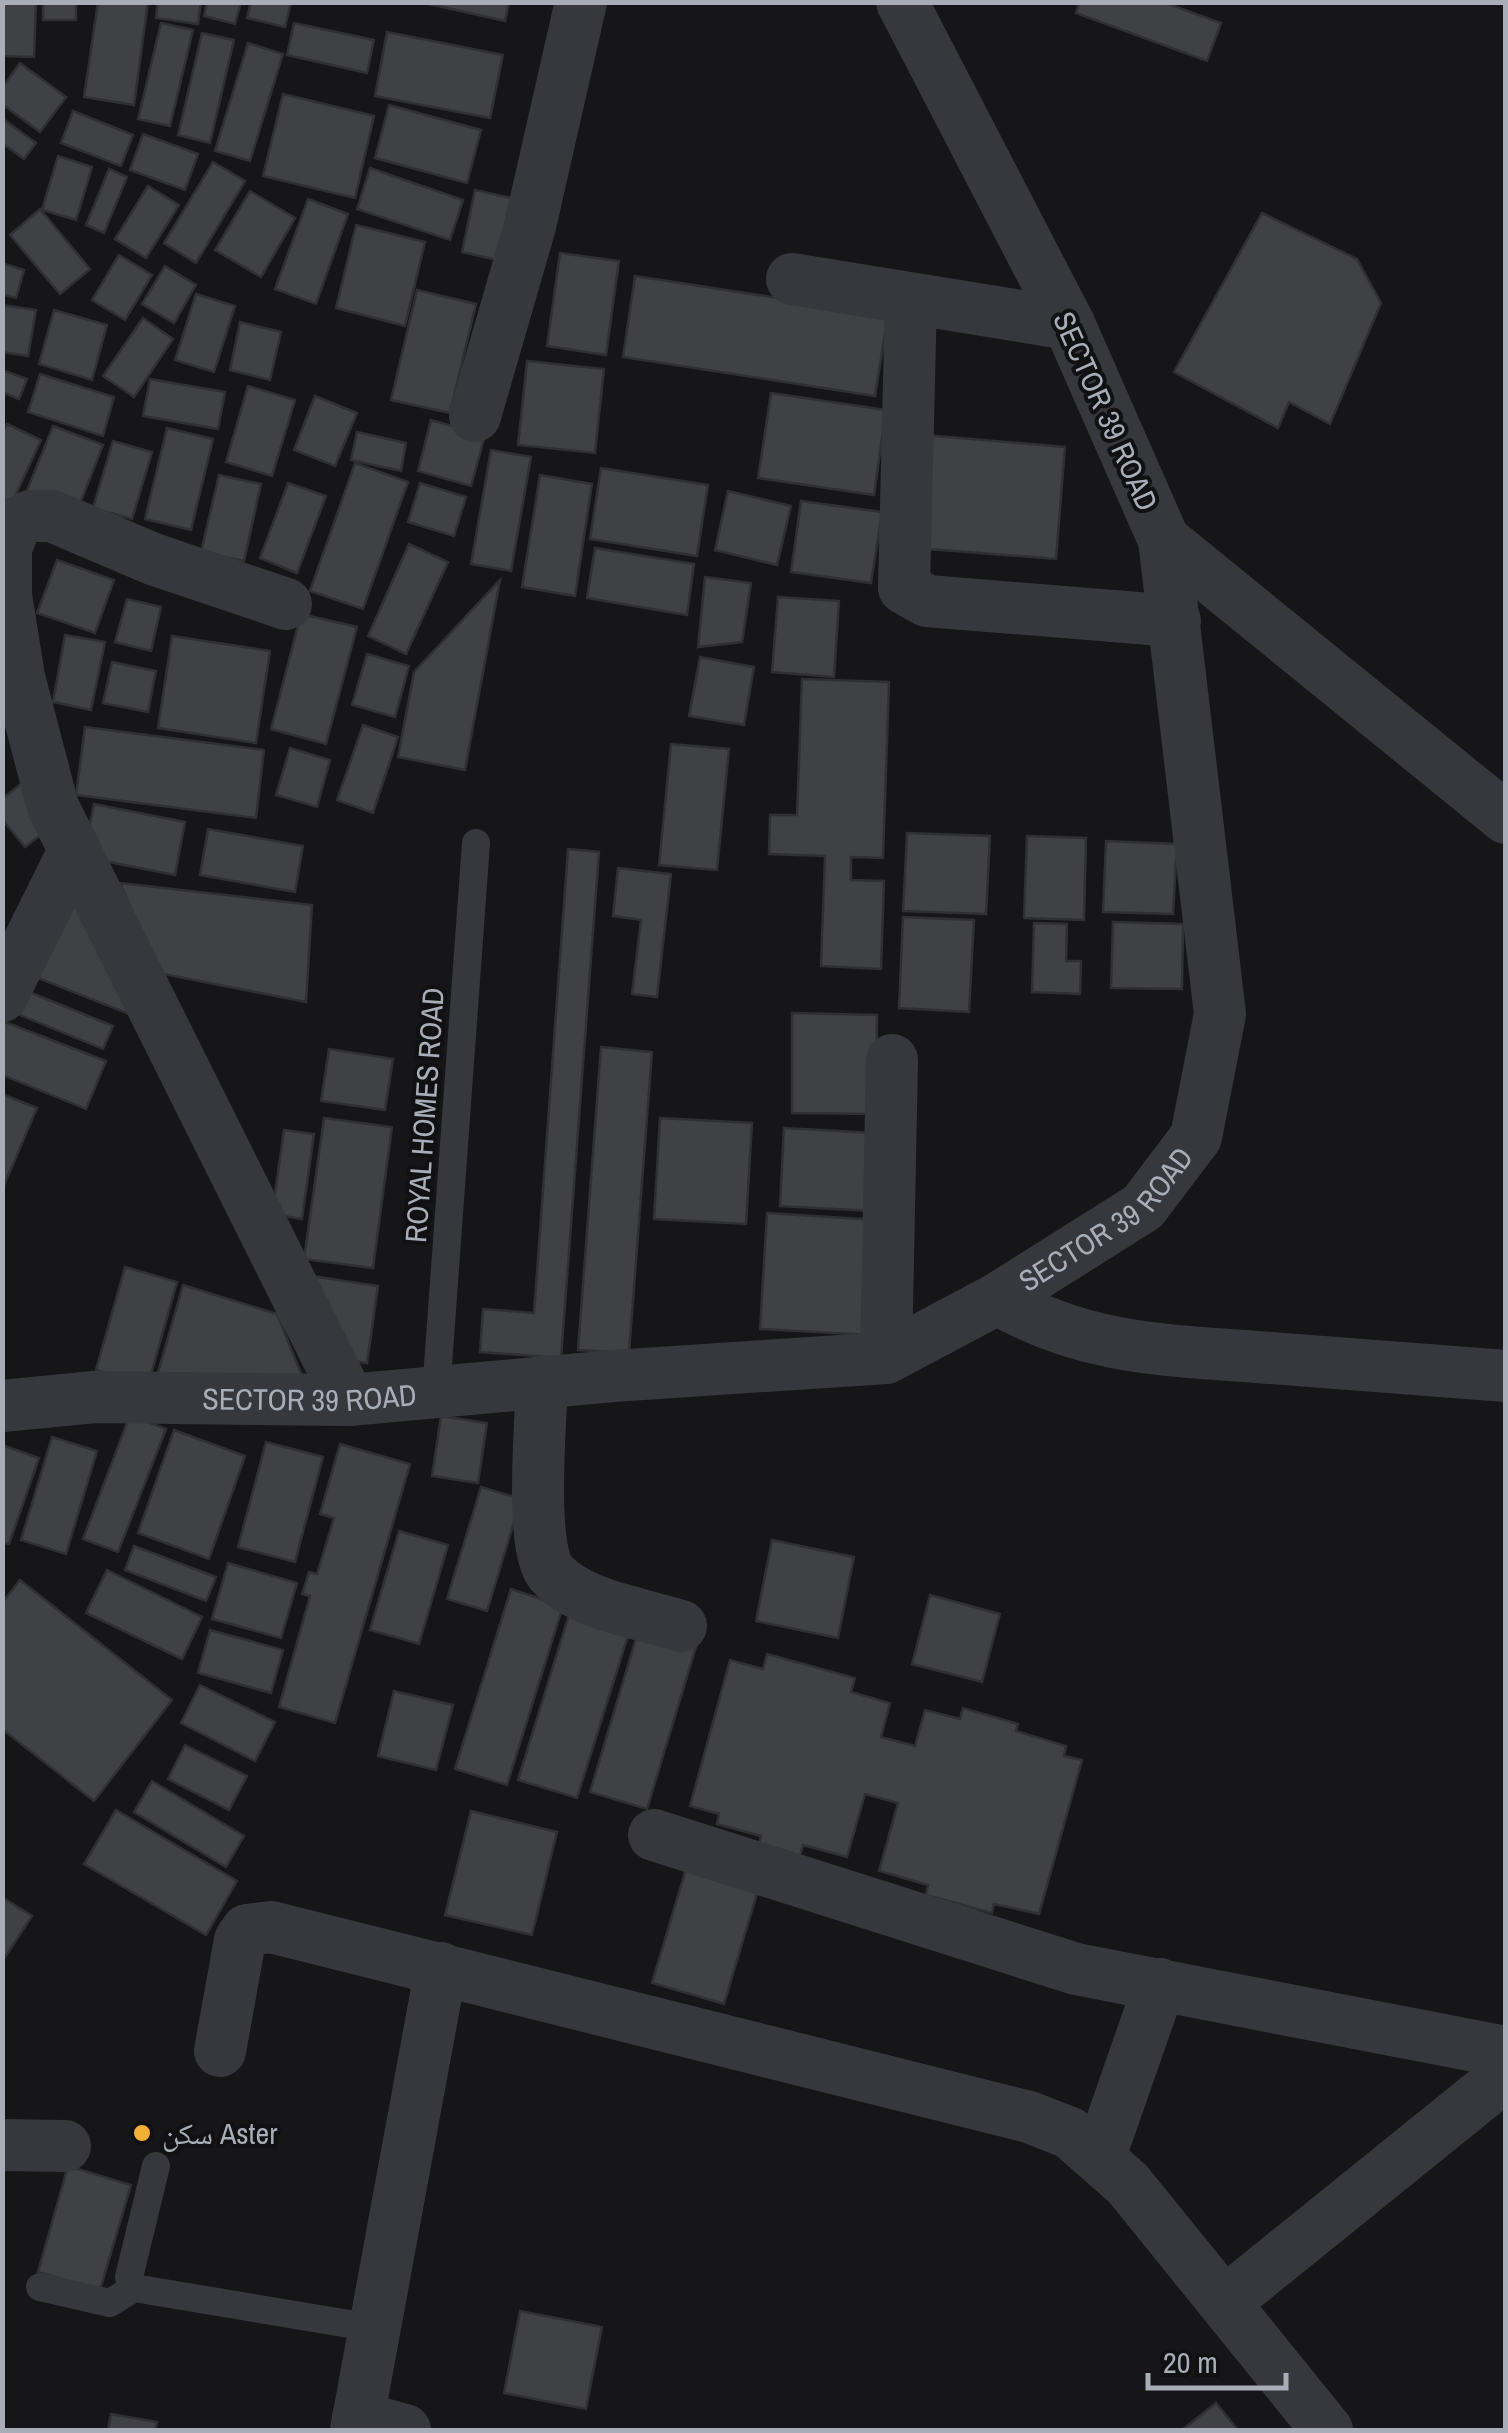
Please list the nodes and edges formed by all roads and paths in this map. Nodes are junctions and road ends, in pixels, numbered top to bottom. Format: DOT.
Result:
graph roads {
  1 [pos="582,2"];
  2 [pos="902,2"];
  3 [pos="792,280"];
  4 [pos="912,298"];
  5 [pos="1068,324"];
  6 [pos="475,416"];
  7 [pos="1164,540"];
  8 [pos="4,594"];
  9 [pos="286,604"];
  10 [pos="1175,621"];
  11 [pos="1506,818"];
  12 [pos="476,843"];
  13 [pos="75,850"];
  14 [pos="2,996"];
  15 [pos="892,1060"];
  16 [pos="997,1299"];
  17 [pos="886,1358"];
  18 [pos="1506,1376"];
  19 [pos="542,1382"];
  20 [pos="436,1392"];
  21 [pos="349,1400"];
  22 [pos="2,1406"];
  23 [pos="681,1626"];
  24 [pos="654,1835"];
  25 [pos="441,1968"];
  26 [pos="1160,1984"];
  27 [pos="220,2051"];
  28 [pos="1506,2052"];
  29 [pos="1506,2076"];
  30 [pos="2,2146"];
  31 [pos="65,2146"];
  32 [pos="1100,2156"];
  33 [pos="156,2166"];
  34 [pos="40,2287"];
  35 [pos="134,2288"];
  36 [pos="1225,2302"];
  37 [pos="373,2328"];
  38 [pos="373,2426"];
  39 [pos="1327,2430"];
  1 -- 6 [label="street"];
  2 -- 5 [label="street, SECTOR 39 ROAD"];
  3 -- 4 [label="street"];
  4 -- 5 [label="street"];
  4 -- 10 [label="street"];
  5 -- 7 [label="street, SECTOR 39 ROAD"];
  7 -- 10 [label="street, SECTOR 39 ROAD"];
  7 -- 11 [label="street"];
  8 -- 9 [label="street"];
  8 -- 13 [label="street"];
  10 -- 16 [label="street, SECTOR 39 ROAD"];
  12 -- 20 [label="lane, ROYAL HOMES ROAD"];
  13 -- 14 [label="street"];
  13 -- 21 [label="street"];
  15 -- 17 [label="street"];
  16 -- 17 [label="street, SECTOR 39 ROAD"];
  16 -- 18 [label="street"];
  17 -- 19 [label="street, SECTOR 39 ROAD"];
  19 -- 20 [label="street, SECTOR 39 ROAD"];
  19 -- 23 [label="street"];
  20 -- 21 [label="street, SECTOR 39 ROAD"];
  21 -- 22 [label="street, SECTOR 39 ROAD"];
  24 -- 26 [label="street"];
  25 -- 27 [label="street"];
  25 -- 32 [label="street"];
  25 -- 37 [label="street"];
  26 -- 28 [label="street"];
  26 -- 32 [label="street"];
  29 -- 36 [label="street"];
  30 -- 31 [label="street"];
  32 -- 36 [label="street"];
  33 -- 35 [label="lane"];
  34 -- 35 [label="lane"];
  35 -- 37 [label="lane"];
  36 -- 39 [label="street"];
  37 -- 38 [label="street"];
}
